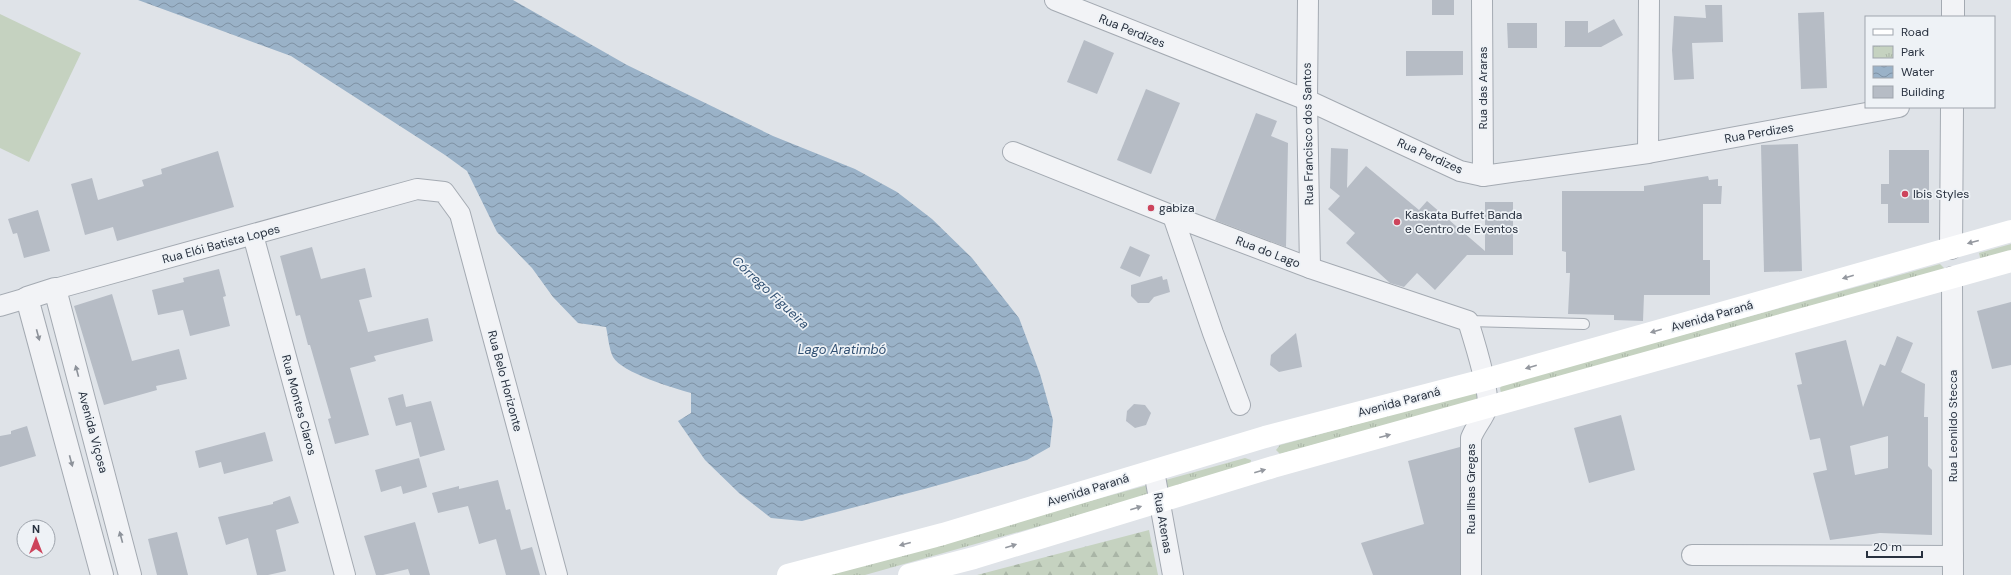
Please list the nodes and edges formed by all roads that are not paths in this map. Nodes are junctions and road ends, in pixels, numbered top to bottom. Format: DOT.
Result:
graph roads {
  1 [pos="1055,0"];
  2 [pos="1308,0"];
  3 [pos="1482,0"];
  4 [pos="1649,0"];
  5 [pos="1953,0"];
  6 [pos="1953,16"];
  7 [pos="1307,100"];
  8 [pos="1894,108"];
  9 [pos="1952,108"];
  10 [pos="1013,152"];
  11 [pos="1648,153"];
  12 [pos="1483,176"];
  13 [pos="444,192"];
  14 [pos="1173,216"];
  15 [pos="2011,232"];
  16 [pos="254,235"];
  17 [pos="1951,248"];
  18 [pos="2011,261"];
  19 [pos="1310,268"];
  20 [pos="1952,277"];
  21 [pos="55,289"];
  22 [pos="28,298"];
  23 [pos="0,306"];
  24 [pos="1468,321"];
  25 [pos="1584,324"];
  26 [pos="1484,380"];
  27 [pos="1240,405"];
  28 [pos="1487,407"];
  29 [pos="1154,471"];
  30 [pos="1160,501"];
  31 [pos="1692,555"];
  32 [pos="1953,566"];
  33 [pos="102,575"];
  34 [pos="130,575"];
  35 [pos="345,575"];
  36 [pos="557,575"];
  37 [pos="788,575"];
  38 [pos="909,575"];
  39 [pos="1173,575"];
  40 [pos="1471,575"];
  1 -- 7 [label="street, Rua Perdizes"];
  2 -- 7 [label="street, Rua Francisco dos Santos"];
  3 -- 12 [label="street, Rua das Araras"];
  4 -- 11 [label="street"];
  5 -- 6 [label="street"];
  7 -- 12 [label="street, Rua Perdizes"];
  7 -- 19 [label="street, Rua Francisco dos Santos"];
  8 -- 11 [label="street, Rua Perdizes"];
  9 -- 17 [label="street"];
  10 -- 14 [label="street, Rua do Lago"];
  11 -- 12 [label="street, Rua Perdizes"];
  13 -- 16 [label="street, Rua Elói Batista Lopes"];
  13 -- 36 [label="street, Rua Belo Horizonte"];
  14 -- 19 [label="street, Rua do Lago"];
  14 -- 27 [label="street"];
  15 -- 17 [label="main road, Avenida Paraná, one-way"];
  16 -- 21 [label="street, Rua Elói Batista Lopes"];
  16 -- 35 [label="street, Rua Montes Claros"];
  17 -- 20 [label="main road"];
  17 -- 26 [label="main road, Avenida Paraná, one-way"];
  18 -- 20 [label="main road"];
  19 -- 24 [label="street, Rua do Lago"];
  20 -- 28 [label="main road"];
  20 -- 32 [label="street, Rua Leonildo Stecca"];
  21 -- 22 [label="street, Rua Elói Batista Lopes"];
  34 -- 21 [label="street, Avenida Viçosa, one-way"];
  22 -- 23 [label="street, Rua Elói Batista Lopes"];
  22 -- 33 [label="street, one-way"];
  24 -- 25 [label="lane"];
  24 -- 26 [label="street"];
  26 -- 28 [label="street"];
  26 -- 29 [label="main road, Avenida Paraná"];
  30 -- 28 [label="main road, one-way"];
  28 -- 40 [label="street, Rua Ilhas Gregas"];
  29 -- 30 [label="street, Rua Atenas"];
  29 -- 37 [label="main road, Avenida Paraná, one-way"];
  38 -- 30 [label="main road, one-way"];
  30 -- 39 [label="street, Rua Atenas"];
  31 -- 32 [label="street"];
}
